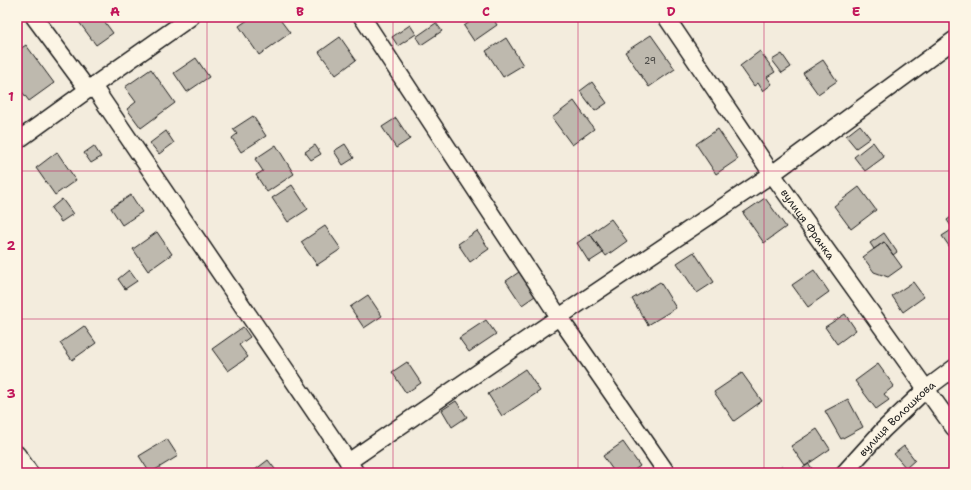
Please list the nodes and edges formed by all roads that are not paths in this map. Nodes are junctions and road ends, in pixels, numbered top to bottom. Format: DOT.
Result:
graph roads {
  1 [pos="34,17"];
  2 [pos="191,17"];
  3 [pos="362,17"];
  4 [pos="666,17"];
  5 [pos="954,40"];
  6 [pos="90,88"];
  7 [pos="17,142"];
  8 [pos="772,174"];
  9 [pos="559,317"];
  10 [pos="954,368"];
  11 [pos="926,389"];
  12 [pos="954,428"];
  13 [pos="17,454"];
  14 [pos="352,467"];
  15 [pos="30,473"];
  16 [pos="667,473"];
  17 [pos="844,473"];
  1 -- 6 [label="street"];
  2 -- 6 [label="street"];
  3 -- 9 [label="street"];
  4 -- 8 [label="street, вулиця Франка"];
  5 -- 8 [label="street"];
  6 -- 7 [label="street"];
  6 -- 14 [label="street"];
  8 -- 9 [label="street"];
  8 -- 11 [label="street, вулиця Франка"];
  9 -- 14 [label="street"];
  9 -- 16 [label="street"];
  10 -- 11 [label="street, вулиця Волошкова"];
  11 -- 12 [label="street, вулиця Франка"];
  11 -- 17 [label="street, вулиця Волошкова"];
  13 -- 15 [label="street"];
}
